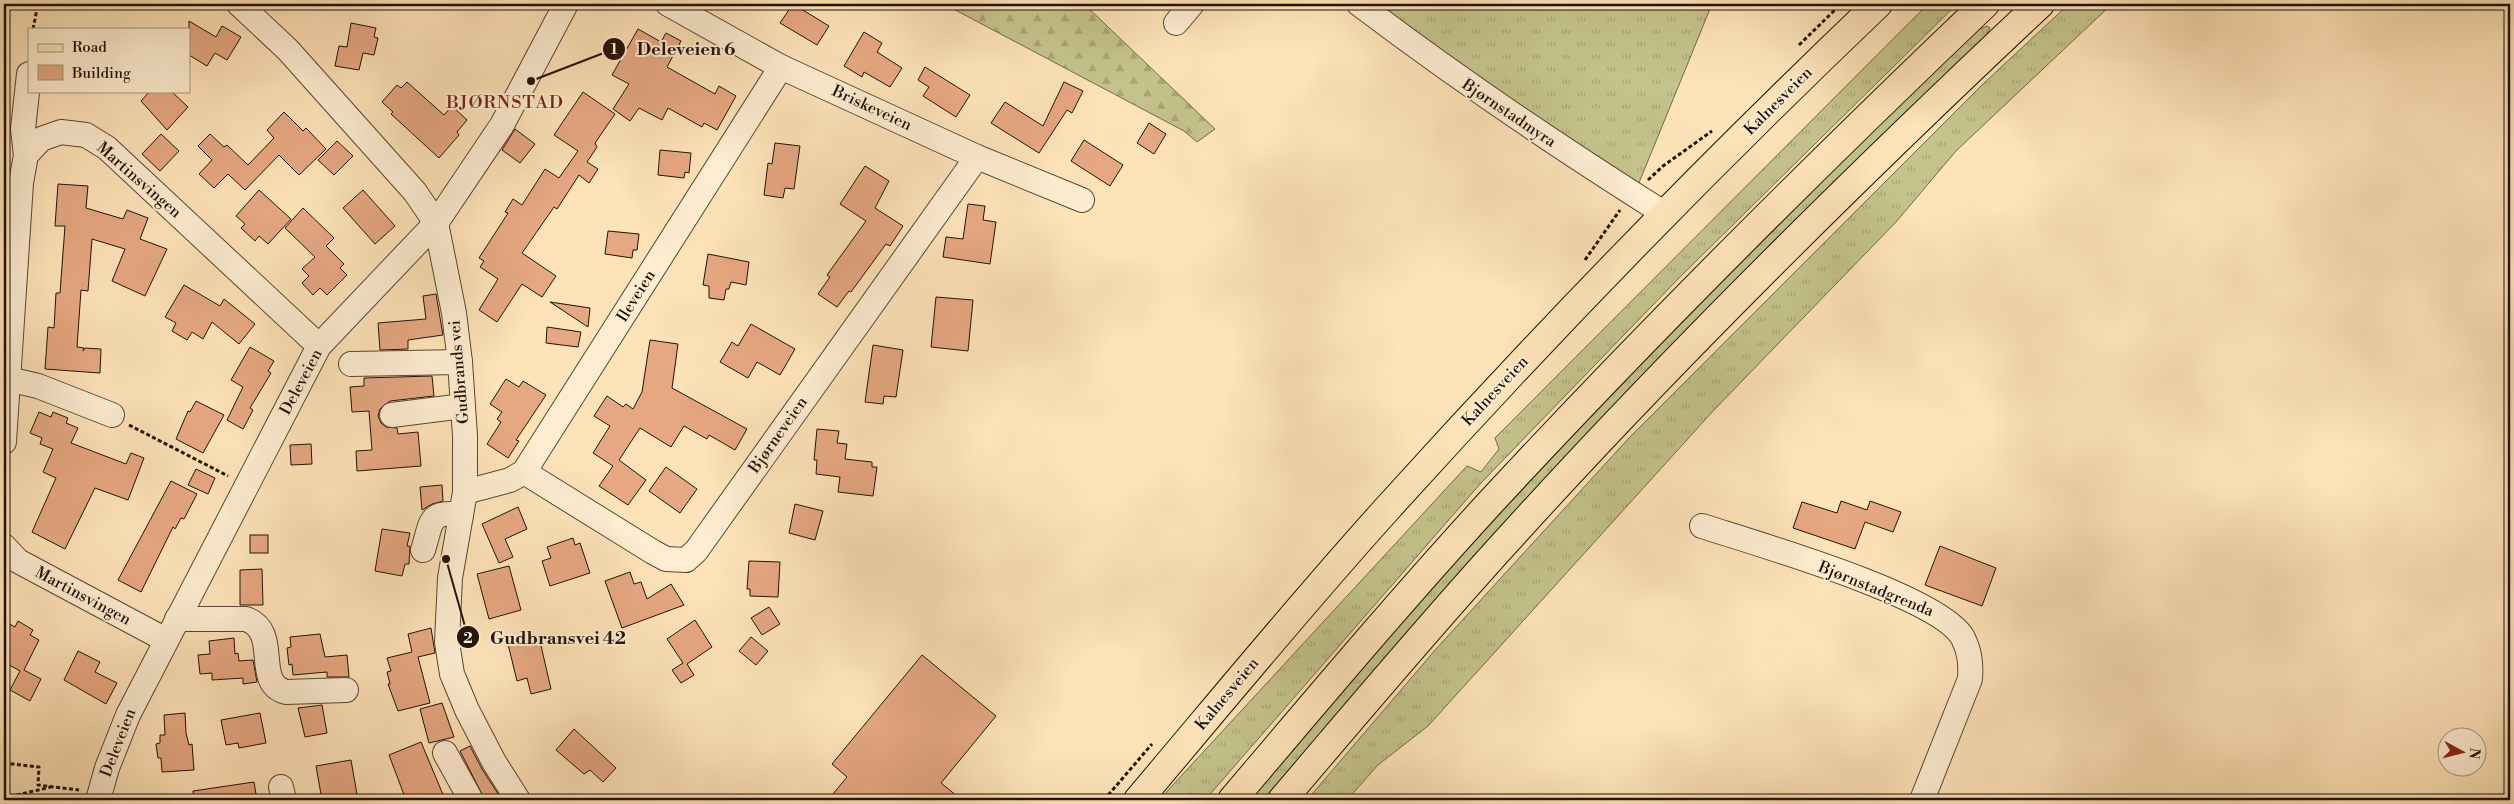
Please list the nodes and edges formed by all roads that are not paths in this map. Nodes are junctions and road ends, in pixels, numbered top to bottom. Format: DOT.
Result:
graph roads {
  1 [pos="239,4"];
  2 [pos="566,4"];
  3 [pos="668,4"];
  4 [pos="1192,4"];
  5 [pos="1359,4"];
  6 [pos="1878,4"];
  7 [pos="1985,4"];
  8 [pos="2040,4"];
  9 [pos="1176,24"];
  10 [pos="781,67"];
  11 [pos="28,85"];
  12 [pos="26,155"];
  13 [pos="977,157"];
  14 [pos="1082,200"];
  15 [pos="1665,214"];
  16 [pos="436,223"];
  17 [pos="319,346"];
  18 [pos="460,362"];
  19 [pos="351,364"];
  20 [pos="8,378"];
  21 [pos="463,406"];
  22 [pos="112,415"];
  23 [pos="392,415"];
  24 [pos="4,442"];
  25 [pos="524,472"];
  26 [pos="465,492"];
  27 [pos="462,515"];
  28 [pos="1702,526"];
  29 [pos="4,546"];
  30 [pos="423,550"];
  31 [pos="177,619"];
  32 [pos="166,640"];
  33 [pos="346,690"];
  34 [pos="445,753"];
  35 [pos="99,799"];
  36 [pos="471,800"];
  37 [pos="518,800"];
  38 [pos="1138,800"];
  39 [pos="1232,800"];
  40 [pos="1282,800"];
  41 [pos="1922,800"];
  1 -- 16 [label="street, Gudbrands vei"];
  2 -- 16 [label="street, Deleveien"];
  3 -- 10 [label="street, Briskeveien"];
  4 -- 9 [label="street"];
  5 -- 15 [label="street, Bjørnstadmyra"];
  6 -- 15 [label="main road, Kalnesveien"];
  7 -- 39 [label="main road"];
  8 -- 40 [label="main road"];
  10 -- 13 [label="street, Briskeveien"];
  10 -- 25 [label="street, Ileveien"];
  11 -- 12 [label="street"];
  12 -- 17 [label="street, Martinsvingen"];
  12 -- 20 [label="street"];
  13 -- 14 [label="street, Briskeveien"];
  13 -- 25 [label="street, Bjørneveien"];
  15 -- 38 [label="main road, Kalnesveien"];
  16 -- 17 [label="street, Deleveien"];
  16 -- 18 [label="street, Gudbrands vei"];
  17 -- 31 [label="street, Deleveien"];
  18 -- 19 [label="street"];
  18 -- 21 [label="street, Gudbrands vei"];
  20 -- 22 [label="street"];
  20 -- 24 [label="street"];
  21 -- 23 [label="street"];
  21 -- 26 [label="street, Gudbrands vei"];
  25 -- 26 [label="street"];
  26 -- 27 [label="street, Gudbrands vei"];
  27 -- 30 [label="street"];
  27 -- 37 [label="street, Gudbrands vei"];
  28 -- 41 [label="street, Bjørnstadgrenda"];
  29 -- 32 [label="street, Martinsvingen"];
  31 -- 32 [label="street, Deleveien"];
  31 -- 33 [label="street"];
  32 -- 35 [label="street, Deleveien"];
  34 -- 36 [label="street"];
}
